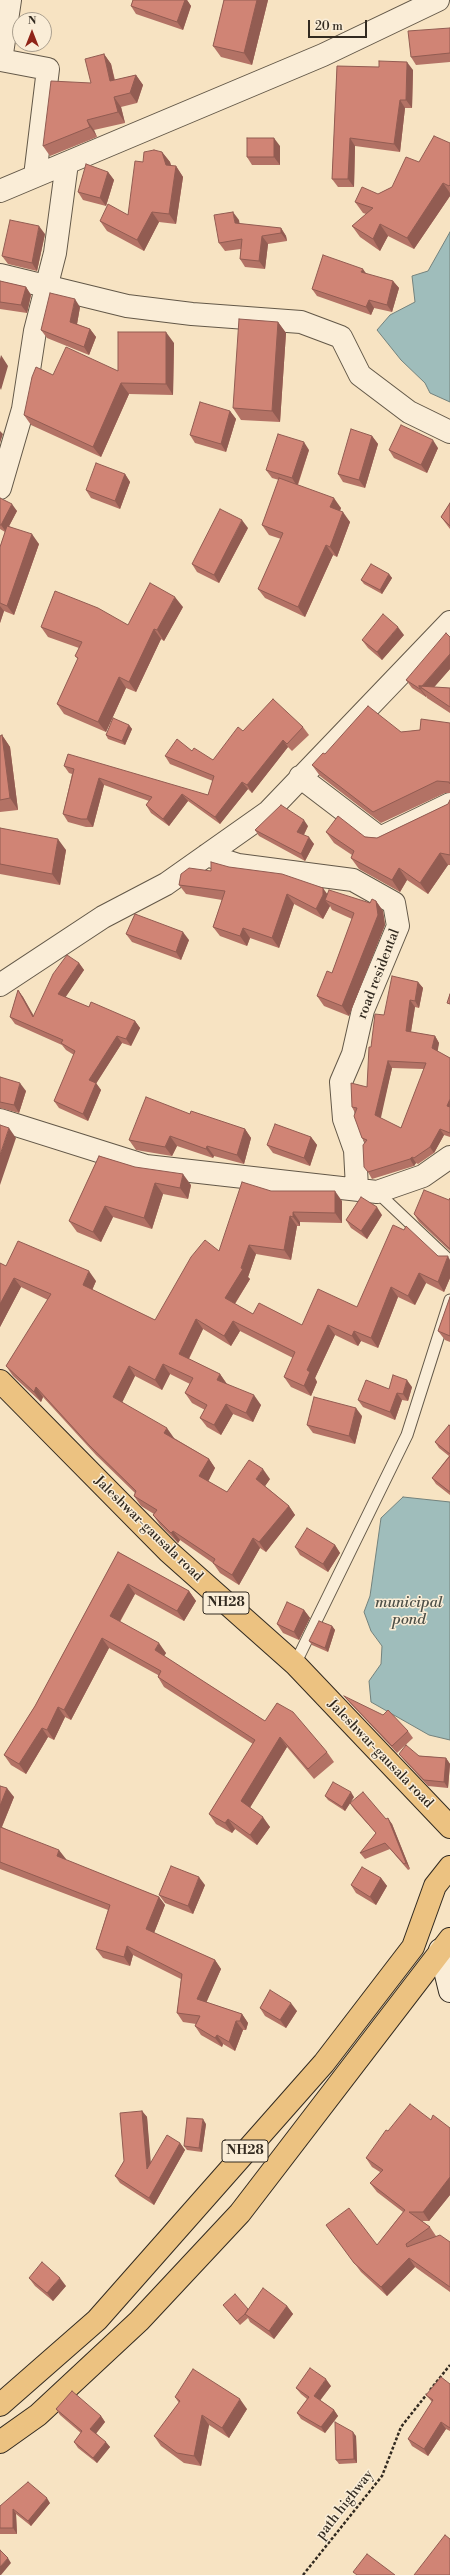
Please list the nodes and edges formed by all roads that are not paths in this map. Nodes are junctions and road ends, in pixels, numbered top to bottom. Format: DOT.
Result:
graph roads {
  1 [pos="10,0"];
  2 [pos="438,0"];
  3 [pos="67,163"];
  4 [pos="35,176"];
  5 [pos="0,191"];
  6 [pos="0,275"];
  7 [pos="46,288"];
  8 [pos="450,432"];
  9 [pos="0,488"];
  10 [pos="450,622"];
  11 [pos="300,777"];
  12 [pos="450,804"];
  13 [pos="207,855"];
  14 [pos="0,985"];
  15 [pos="0,1120"];
  16 [pos="450,1157"];
  17 [pos="367,1190"];
  18 [pos="450,1261"];
  19 [pos="450,1300"];
  20 [pos="0,1381"];
  21 [pos="295,1664"];
  22 [pos="450,1827"];
  23 [pos="450,1867"];
  24 [pos="445,1944"];
  25 [pos="450,1991"];
  26 [pos="0,2405"];
  27 [pos="0,2442"];
  1 -- 4 [label="street"];
  2 -- 3 [label="street"];
  3 -- 4 [label="street"];
  3 -- 7 [label="street"];
  4 -- 5 [label="street"];
  6 -- 7 [label="street"];
  7 -- 8 [label="street"];
  7 -- 9 [label="street"];
  10 -- 11 [label="street"];
  11 -- 12 [label="street"];
  11 -- 13 [label="street"];
  13 -- 14 [label="street"];
  13 -- 17 [label="street, road residental"];
  15 -- 17 [label="street"];
  16 -- 17 [label="street"];
  17 -- 18 [label="lane"];
  19 -- 21 [label="lane"];
  20 -- 21 [label="main road, Jaleshwar-gausala road / NH28"];
  21 -- 22 [label="main road, Jaleshwar-gausala road / NH28"];
  23 -- 26 [label="main road, NH28"];
  24 -- 25 [label="street"];
  24 -- 27 [label="main road, NH28"];
}
